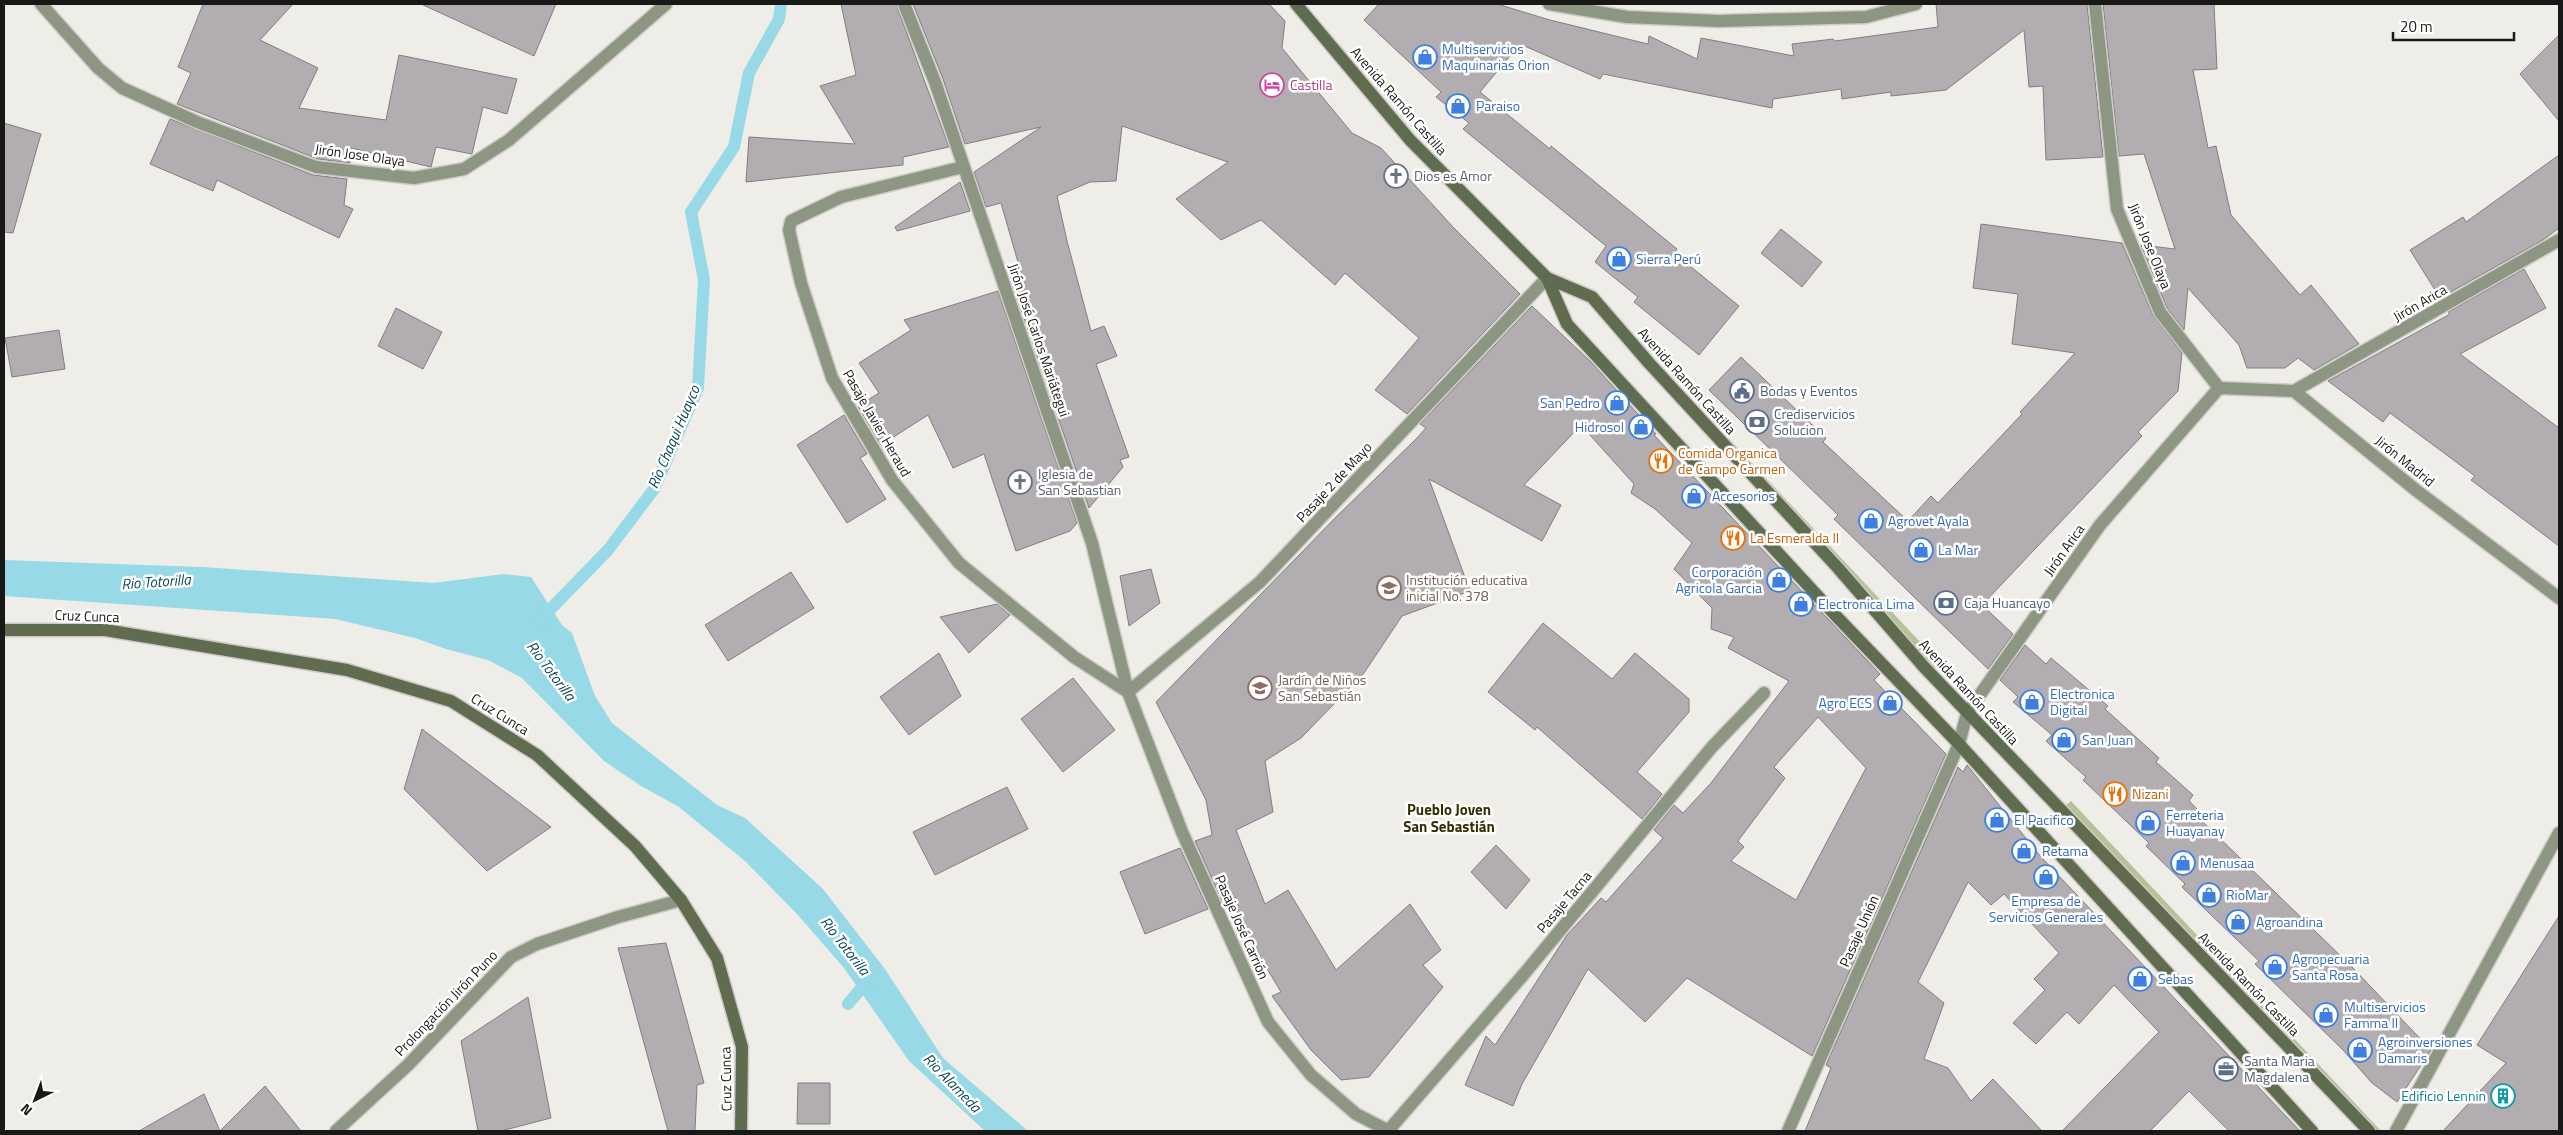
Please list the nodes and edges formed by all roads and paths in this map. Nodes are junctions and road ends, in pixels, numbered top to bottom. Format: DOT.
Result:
graph roads {
  1 [pos="41,4"];
  2 [pos="666,4"];
  3 [pos="904,4"];
  4 [pos="1296,4"];
  5 [pos="1549,4"];
  6 [pos="1916,4"];
  7 [pos="2095,4"];
  8 [pos="963,166"];
  9 [pos="2559,240"];
  10 [pos="1547,278"];
  11 [pos="2219,388"];
  12 [pos="2294,391"];
  13 [pos="2559,598"];
  14 [pos="4,630"];
  15 [pos="1128,692"];
  16 [pos="1764,693"];
  17 [pos="1967,713"];
  18 [pos="1959,744"];
  19 [pos="2559,833"];
  20 [pos="681,900"];
  21 [pos="1791,1130"];
  22 [pos="336,1131"];
  23 [pos="741,1131"];
  24 [pos="1388,1131"];
  25 [pos="2312,1131"];
  26 [pos="2369,1131"];
  27 [pos="2396,1131"];
  1 -- 2 [label="street, Jirón Jose Olaya"];
  3 -- 8 [label="street, Jirón José Carlos Mariátegui"];
  4 -- 10 [label="street, Avenida Ramón Castilla"];
  5 -- 6 [label="street"];
  7 -- 11 [label="street, Jirón Jose Olaya"];
  8 -- 15 [label="street, Jirón José Carlos Mariátegui"];
  8 -- 15 [label="street, Pasaje Javier Heraud"];
  9 -- 12 [label="street, Jirón Arica"];
  10 -- 15 [label="street, Pasaje 2 de Mayo"];
  10 -- 17 [label="street, Avenida Ramón Castilla"];
  10 -- 18 [label="street, Avenida Ramón Castilla"];
  11 -- 12 [label="street"];
  11 -- 17 [label="street, Jirón Arica"];
  12 -- 13 [label="street, Jirón Madrid"];
  14 -- 20 [label="street, Cruz Cunca"];
  15 -- 24 [label="street, Pasaje José Carrión"];
  16 -- 24 [label="street, Pasaje Tacna"];
  17 -- 18 [label="street, Jirón Arica"];
  17 -- 26 [label="street, Avenida Ramón Castilla"];
  18 -- 21 [label="street, Pasaje Unión"];
  18 -- 25 [label="street, Avenida Ramón Castilla"];
  19 -- 27 [label="street"];
  20 -- 22 [label="street, Prolongación Jirón Puno"];
  20 -- 23 [label="street, Cruz Cunca"];
}
